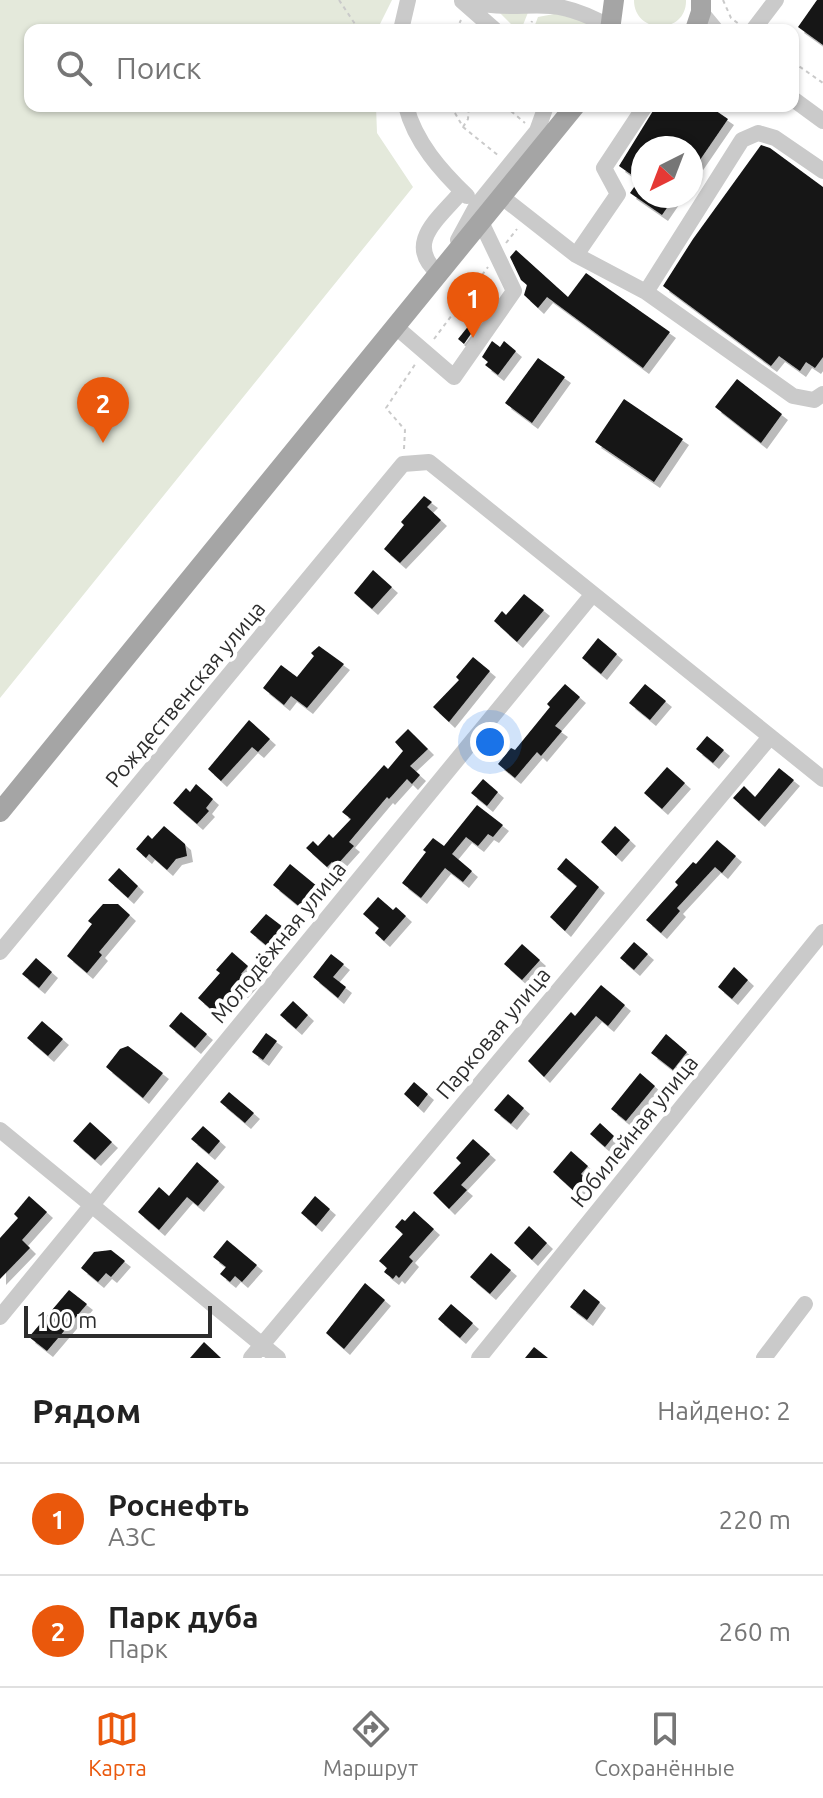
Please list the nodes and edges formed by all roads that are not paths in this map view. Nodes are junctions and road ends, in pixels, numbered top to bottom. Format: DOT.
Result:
graph roads {
  1 [pos="408,0"];
  2 [pos="776,0"];
  3 [pos="562,3"];
  4 [pos="465,5"];
  5 [pos="614,22"];
  6 [pos="402,24"];
  7 [pos="488,24"];
  8 [pos="758,24"];
  9 [pos="799,103"];
  10 [pos="408,112"];
  11 [pos="544,112"];
  12 [pos="572,112"];
  13 [pos="641,112"];
  14 [pos="823,121"];
  15 [pos="823,171"];
  16 [pos="462,191"];
  17 [pos="502,197"];
  18 [pos="479,214"];
  19 [pos="576,255"];
  20 [pos="439,274"];
  21 [pos="646,292"];
  22 [pos="396,327"];
  23 [pos="823,394"];
  24 [pos="592,595"];
  25 [pos="770,737"];
  26 [pos="823,779"];
  27 [pos="0,812"];
  28 [pos="823,932"];
  29 [pos="0,952"];
  30 [pos="0,1130"];
  31 [pos="92,1203"];
  32 [pos="805,1304"];
  33 [pos="0,1317"];
  34 [pos="262,1344"];
  35 [pos="251,1358"];
  36 [pos="278,1358"];
  37 [pos="479,1358"];
  38 [pos="764,1358"];
  1 -- 6 [label="street"];
  2 -- 8 [label="street"];
  3 -- 4 [label="street"];
  3 -- 5 [label="street"];
  4 -- 7 [label="street"];
  9 -- 14 [label="street"];
  10 -- 16 [label="street"];
  11 -- 18 [label="street"];
  12 -- 17 [label="main road"];
  13 -- 19 [label="street"];
  15 -- 21 [label="street"];
  16 -- 18 [label="street"];
  16 -- 20 [label="street"];
  17 -- 18 [label="main road"];
  17 -- 19 [label="street"];
  18 -- 20 [label="main road"];
  18 -- 22 [label="street"];
  19 -- 21 [label="street"];
  20 -- 22 [label="main road"];
  21 -- 23 [label="street"];
  22 -- 27 [label="main road"];
  24 -- 25 [label="street"];
  24 -- 29 [label="street, Рождественская улица"];
  24 -- 31 [label="street, Молодёжная улица"];
  25 -- 26 [label="street"];
  25 -- 34 [label="street, Парковая улица"];
  28 -- 37 [label="street, Юбилейная улица"];
  30 -- 31 [label="street"];
  31 -- 33 [label="street, Молодёжная улица"];
  31 -- 34 [label="street"];
  32 -- 38 [label="street"];
  34 -- 35 [label="street, Парковая улица"];
  34 -- 36 [label="street"];
}
